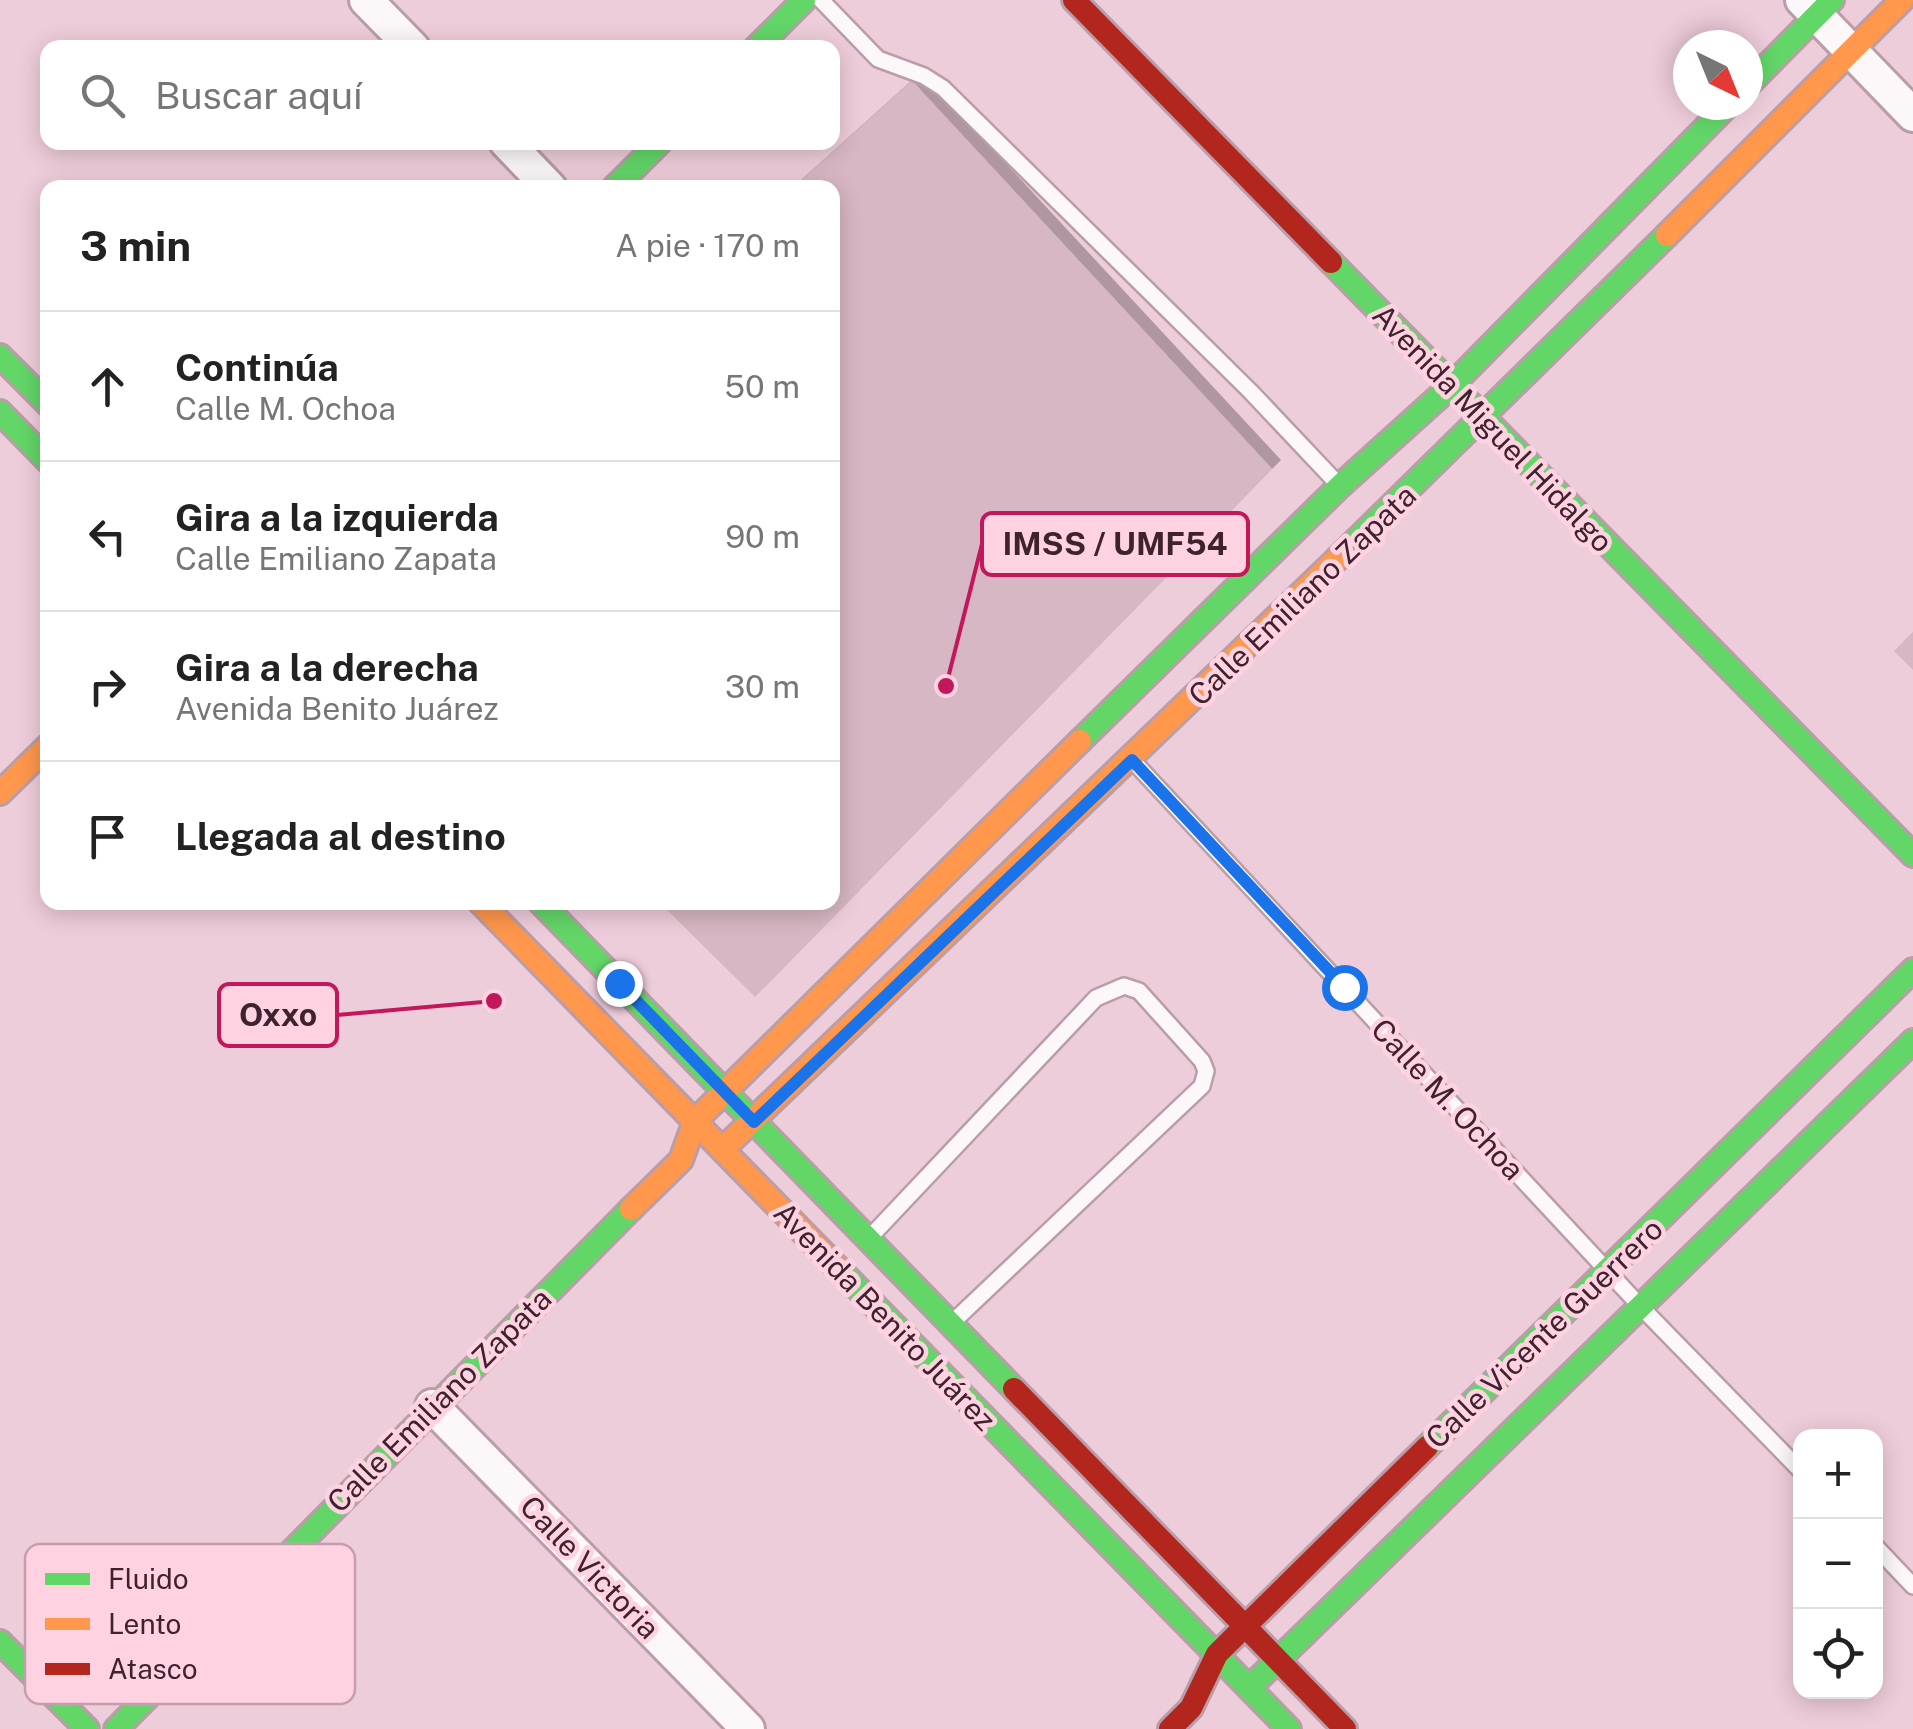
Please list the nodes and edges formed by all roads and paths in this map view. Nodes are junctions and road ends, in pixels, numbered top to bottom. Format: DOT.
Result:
graph roads {
  1 [pos="366,0"];
  2 [pos="804,0"];
  3 [pos="821,0"];
  4 [pos="1074,0"];
  5 [pos="1902,0"];
  6 [pos="1817,5"];
  7 [pos="404,40"];
  8 [pos="764,40"];
  9 [pos="1851,52"];
  10 [pos="1763,67"];
  11 [pos="1913,115"];
  12 [pos="1713,120"];
  13 [pos="514,150"];
  14 [pos="652,150"];
  15 [pos="542,180"];
  16 [pos="622,180"];
  17 [pos="0,356"];
  18 [pos="1451,386"];
  19 [pos="40,396"];
  20 [pos="0,412"];
  21 [pos="1483,419"];
  22 [pos="40,453"];
  23 [pos="1340,486"];
  24 [pos="1116,742"];
  25 [pos="40,754"];
  26 [pos="0,793"];
  27 [pos="1913,854"];
  28 [pos="488,910"];
  29 [pos="548,910"];
  30 [pos="1913,970"];
  31 [pos="1913,1040"];
  32 [pos="725,1090"];
  33 [pos="695,1121"];
  34 [pos="754,1122"];
  35 [pos="723,1149"];
  36 [pos="681,1160"];
  37 [pos="853,1255"];
  38 [pos="1608,1271"];
  39 [pos="1641,1307"];
  40 [pos="949,1325"];
  41 [pos="920,1352"];
  42 [pos="432,1406"];
  43 [pos="1793,1463"];
  44 [pos="297,1544"];
  45 [pos="1883,1554"];
  46 [pos="1913,1586"];
  47 [pos="1245,1625"];
  48 [pos="0,1642"];
  49 [pos="1217,1654"];
  50 [pos="1278,1660"];
  51 [pos="25,1667"];
  52 [pos="1249,1688"];
  53 [pos="62,1704"];
  54 [pos="140,1704"];
  55 [pos="1191,1708"];
  56 [pos="87,1729"];
  57 [pos="116,1729"];
  58 [pos="748,1729"];
  59 [pos="1170,1729"];
  60 [pos="1289,1729"];
  61 [pos="1345,1729"];
  1 -- 7 [label="street"];
  2 -- 8 [label="street"];
  3 -- 23 [label="lane"];
  4 -- 18 [label="street, Avenida Miguel Hidalgo"];
  5 -- 9 [label="street, Calle Emiliano Zapata"];
  6 -- 9 [label="street"];
  6 -- 10 [label="street"];
  9 -- 11 [label="street"];
  9 -- 21 [label="street, Calle Emiliano Zapata"];
  12 -- 18 [label="street, Calle Emiliano Zapata"];
  13 -- 15 [label="street"];
  14 -- 16 [label="street"];
  17 -- 19 [label="street"];
  18 -- 21 [label="street, Avenida Miguel Hidalgo"];
  18 -- 23 [label="street, Calle Emiliano Zapata"];
  20 -- 22 [label="street"];
  21 -- 24 [label="street, Calle Emiliano Zapata"];
  21 -- 27 [label="street, Avenida Miguel Hidalgo"];
  23 -- 24 [label="street, Calle Emiliano Zapata"];
  24 -- 32 [label="street, Calle Emiliano Zapata"];
  24 -- 34 [label="street, Calle Emiliano Zapata"];
  24 -- 38 [label="lane, Calle M. Ochoa"];
  25 -- 26 [label="street"];
  28 -- 33 [label="street, Avenida Benito Juárez"];
  29 -- 32 [label="street, Avenida Benito Juárez"];
  30 -- 38 [label="street, Calle Vicente Guerrero"];
  31 -- 39 [label="street, Calle Vicente Guerrero"];
  32 -- 33 [label="street, Calle Emiliano Zapata"];
  32 -- 34 [label="street, Avenida Benito Juárez"];
  33 -- 35 [label="street, Avenida Benito Juárez"];
  33 -- 36 [label="street, Calle Emiliano Zapata"];
  34 -- 35 [label="street, Calle Emiliano Zapata"];
  34 -- 37 [label="street, Avenida Benito Juárez"];
  35 -- 36 [label="street, Calle Emiliano Zapata"];
  35 -- 37 [label="street, Avenida Benito Juárez"];
  36 -- 42 [label="street, Calle Emiliano Zapata"];
  37 -- 40 [label="street, Avenida Benito Juárez"];
  37 -- 40 [label="lane"];
  37 -- 41 [label="street, Avenida Benito Juárez"];
  38 -- 39 [label="lane, Calle M. Ochoa"];
  38 -- 47 [label="street, Calle Vicente Guerrero"];
  39 -- 43 [label="lane, Calle M. Ochoa"];
  39 -- 50 [label="street, Calle Vicente Guerrero"];
  40 -- 41 [label="lane"];
  40 -- 47 [label="street, Avenida Benito Juárez"];
  41 -- 49 [label="street, Avenida Benito Juárez"];
  42 -- 44 [label="street, Calle Emiliano Zapata"];
  42 -- 58 [label="street, Calle Victoria"];
  45 -- 46 [label="lane"];
  47 -- 49 [label="street, Calle Vicente Guerrero"];
  47 -- 50 [label="street, Avenida Benito Juárez"];
  48 -- 51 [label="street"];
  49 -- 52 [label="street, Avenida Benito Juárez"];
  49 -- 55 [label="street, Calle Vicente Guerrero"];
  50 -- 52 [label="street, Calle Vicente Guerrero"];
  50 -- 61 [label="street, Avenida Benito Juárez"];
  52 -- 55 [label="street, Calle Vicente Guerrero"];
  52 -- 60 [label="street, Avenida Benito Juárez"];
  53 -- 56 [label="street"];
  54 -- 57 [label="street, Calle Emiliano Zapata"];
  55 -- 59 [label="street, Calle Vicente Guerrero"];
}
